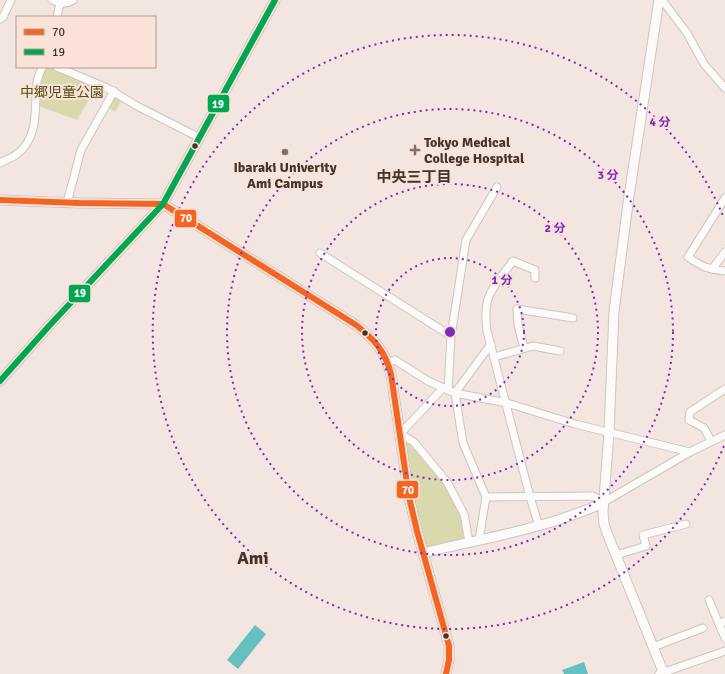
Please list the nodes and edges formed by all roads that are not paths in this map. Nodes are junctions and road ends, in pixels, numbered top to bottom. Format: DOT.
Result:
graph roads {
  1 [pos="11,0"];
  2 [pos="52,0"];
  3 [pos="73,0"];
  4 [pos="275,0"];
  5 [pos="659,0"];
  6 [pos="662,0"];
  7 [pos="60,3"];
  8 [pos="57,16"];
  9 [pos="0,19"];
  10 [pos="42,68"];
  11 [pos="59,68"];
  12 [pos="725,88"];
  13 [pos="114,92"];
  14 [pos="200,138"];
  15 [pos="0,162"];
  16 [pos="497,187"];
  17 [pos="725,198"];
  18 [pos="0,200"];
  19 [pos="67,203"];
  20 [pos="163,204"];
  21 [pos="725,252"];
  22 [pos="320,253"];
  23 [pos="712,269"];
  24 [pos="725,271"];
  25 [pos="535,278"];
  26 [pos="573,318"];
  27 [pos="452,336"];
  28 [pos="491,344"];
  29 [pos="524,348"];
  30 [pos="560,351"];
  31 [pos="494,357"];
  32 [pos="388,362"];
  33 [pos="0,381"];
  34 [pos="445,389"];
  35 [pos="725,389"];
  36 [pos="455,393"];
  37 [pos="507,403"];
  38 [pos="609,432"];
  39 [pos="400,434"];
  40 [pos="725,434"];
  41 [pos="711,441"];
  42 [pos="690,452"];
  43 [pos="486,497"];
  44 [pos="530,497"];
  45 [pos="604,502"];
  46 [pos="686,524"];
  47 [pos="539,526"];
  48 [pos="479,540"];
  49 [pos="469,542"];
  50 [pos="423,553"];
  51 [pos="616,555"];
  52 [pos="709,600"];
  53 [pos="722,622"];
  54 [pos="703,628"];
  55 [pos="725,638"];
  56 [pos="653,648"];
  57 [pos="725,651"];
  58 [pos="449,673"];
  59 [pos="662,673"];
  1 -- 9 [label="street"];
  2 -- 7 [label="street"];
  3 -- 7 [label="street"];
  4 -- 14 [label="street"];
  5 -- 38 [label="street"];
  6 -- 12 [label="street"];
  7 -- 8 [label="street"];
  10 -- 15 [label="street"];
  11 -- 13 [label="street"];
  13 -- 14 [label="street"];
  13 -- 19 [label="street"];
  14 -- 20 [label="street"];
  16 -- 27 [label="street"];
  17 -- 23 [label="street"];
  18 -- 19 [label="street"];
  19 -- 20 [label="street"];
  20 -- 32 [label="street"];
  20 -- 33 [label="street"];
  21 -- 23 [label="street"];
  22 -- 27 [label="street"];
  23 -- 24 [label="street"];
  25 -- 28 [label="street"];
  26 -- 29 [label="street"];
  27 -- 34 [label="street"];
  28 -- 31 [label="street"];
  28 -- 36 [label="street"];
  29 -- 30 [label="street"];
  29 -- 31 [label="street"];
  31 -- 37 [label="street"];
  32 -- 34 [label="street"];
  32 -- 39 [label="street"];
  34 -- 36 [label="street"];
  34 -- 39 [label="street"];
  35 -- 41 [label="street"];
  36 -- 37 [label="street"];
  36 -- 43 [label="street"];
  37 -- 38 [label="street"];
  37 -- 44 [label="street"];
  38 -- 42 [label="street"];
  38 -- 45 [label="street"];
  39 -- 49 [label="street"];
  39 -- 50 [label="street"];
  40 -- 41 [label="street"];
  41 -- 42 [label="street"];
  42 -- 45 [label="street"];
  43 -- 44 [label="street"];
  43 -- 48 [label="street"];
  44 -- 45 [label="street"];
  44 -- 47 [label="street"];
  45 -- 47 [label="street"];
  45 -- 51 [label="street"];
  46 -- 51 [label="street"];
  47 -- 48 [label="street"];
  48 -- 49 [label="street"];
  49 -- 50 [label="street"];
  50 -- 58 [label="street"];
  51 -- 56 [label="street"];
  52 -- 53 [label="street"];
  53 -- 55 [label="street"];
  54 -- 56 [label="street"];
  56 -- 59 [label="street"];
  57 -- 59 [label="street"];
}
